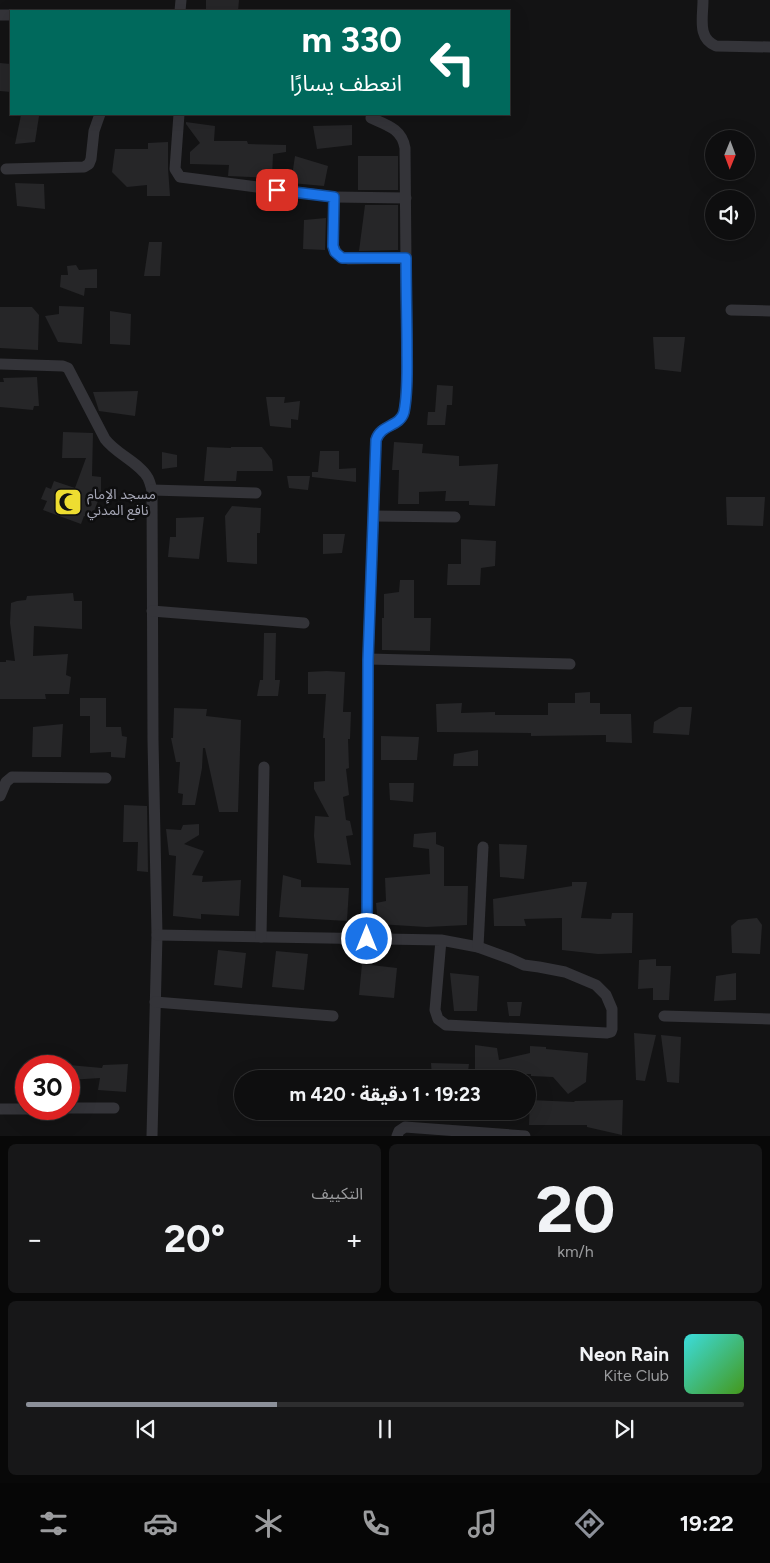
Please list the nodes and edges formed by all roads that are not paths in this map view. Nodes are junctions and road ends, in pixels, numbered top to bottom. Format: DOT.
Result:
graph roads {
  1 [pos="703,0"];
  2 [pos="770,47"];
  3 [pos="100,115"];
  4 [pos="178,115"];
  5 [pos="371,118"];
  6 [pos="6,169"];
  7 [pos="334,197"];
  8 [pos="406,198"];
  9 [pos="406,258"];
  10 [pos="731,310"];
  11 [pos="770,311"];
  12 [pos="0,364"];
  13 [pos="152,490"];
  14 [pos="256,493"];
  15 [pos="374,516"];
  16 [pos="455,517"];
  17 [pos="152,611"];
  18 [pos="304,623"];
  19 [pos="368,660"];
  20 [pos="570,664"];
  21 [pos="264,768"];
  22 [pos="106,778"];
  23 [pos="0,796"];
  24 [pos="483,847"];
  25 [pos="156,935"];
  26 [pos="262,937"];
  27 [pos="367,939"];
  28 [pos="441,940"];
  29 [pos="478,947"];
  30 [pos="155,1002"];
  31 [pos="333,1016"];
  32 [pos="664,1016"];
  33 [pos="770,1019"];
  34 [pos="80,1108"];
  35 [pos="114,1108"];
  36 [pos="0,1109"];
  37 [pos="15,1109"];
  38 [pos="152,1136"];
  39 [pos="397,1136"];
  40 [pos="525,1136"];
  1 -- 2 [label="street"];
  3 -- 6 [label="street"];
  4 -- 7 [label="street"];
  5 -- 8 [label="street"];
  7 -- 8 [label="street"];
  7 -- 9 [label="street"];
  8 -- 9 [label="street"];
  9 -- 15 [label="street"];
  10 -- 11 [label="street"];
  12 -- 13 [label="street"];
  13 -- 14 [label="street"];
  13 -- 17 [label="street"];
  15 -- 16 [label="street"];
  15 -- 19 [label="street"];
  17 -- 18 [label="street"];
  17 -- 25 [label="street"];
  19 -- 20 [label="street"];
  19 -- 27 [label="street"];
  21 -- 26 [label="street"];
  22 -- 23 [label="street"];
  24 -- 29 [label="street"];
  25 -- 26 [label="street"];
  25 -- 30 [label="street"];
  26 -- 27 [label="street"];
  27 -- 28 [label="street"];
  28 -- 29 [label="street"];
  28 -- 29 [label="street"];
  30 -- 31 [label="street"];
  30 -- 38 [label="street"];
  32 -- 33 [label="street"];
  34 -- 35 [label="street"];
  36 -- 37 [label="street"];
  39 -- 40 [label="street"];
}
